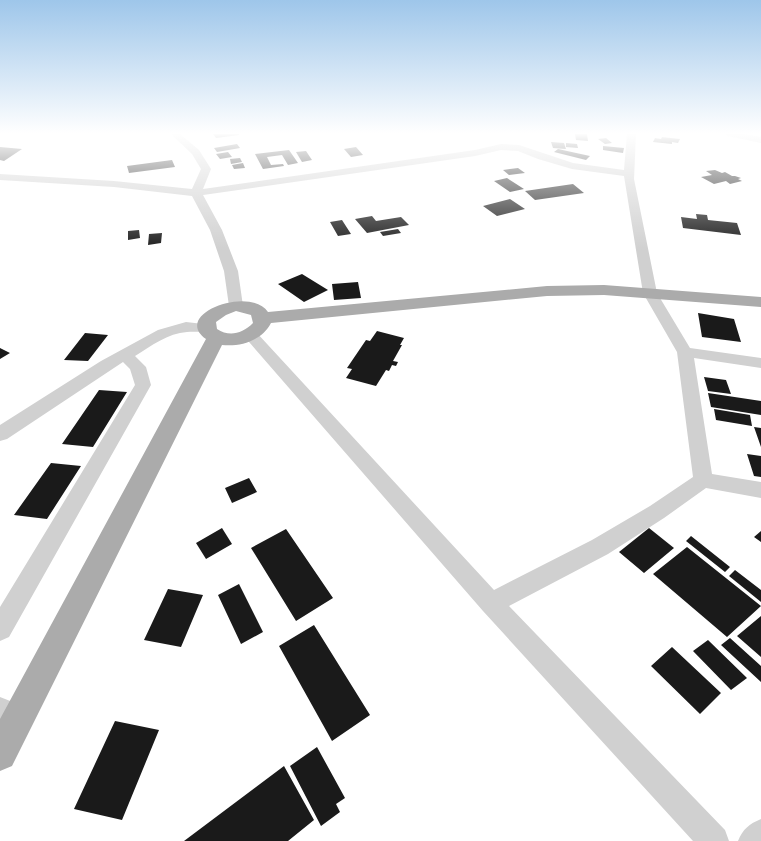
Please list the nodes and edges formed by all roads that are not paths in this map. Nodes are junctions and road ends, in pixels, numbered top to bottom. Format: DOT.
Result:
graph roads {
  1 [pos="204,173"];
  2 [pos="334,173"];
  3 [pos="624,173"];
  4 [pos="629,174"];
  5 [pos="0,177"];
  6 [pos="196,193"];
  7 [pos="650,293"];
  8 [pos="761,302"];
  9 [pos="236,306"];
  10 [pos="256,327"];
  11 [pos="212,333"];
  12 [pos="685,352"];
  13 [pos="125,355"];
  14 [pos="761,363"];
  15 [pos="0,434"];
  16 [pos="703,480"];
  17 [pos="761,490"];
  18 [pos="491,603"];
  19 [pos="0,629"];
  20 [pos="9,714"];
  21 [pos="0,754"];
  22 [pos="761,834"];
  23 [pos="714,841"];
  24 [pos="753,841"];
  1 -- 6 [label="street"];
  2 -- 6 [label="street"];
  3 -- 4 [label="street"];
  4 -- 7 [label="street"];
  5 -- 6 [label="street"];
  6 -- 9 [label="street"];
  7 -- 8 [label="main road"];
  7 -- 10 [label="main road"];
  7 -- 12 [label="street"];
  9 -- 10 [label="main road"];
  9 -- 11 [label="main road"];
  10 -- 11 [label="main road"];
  10 -- 18 [label="street"];
  11 -- 13 [label="street"];
  11 -- 20 [label="main road"];
  12 -- 14 [label="street"];
  12 -- 16 [label="street"];
  13 -- 15 [label="street"];
  13 -- 19 [label="street"];
  16 -- 17 [label="street"];
  16 -- 18 [label="street"];
  18 -- 23 [label="street"];
  20 -- 21 [label="main road"];
  22 -- 24 [label="street"];
}
